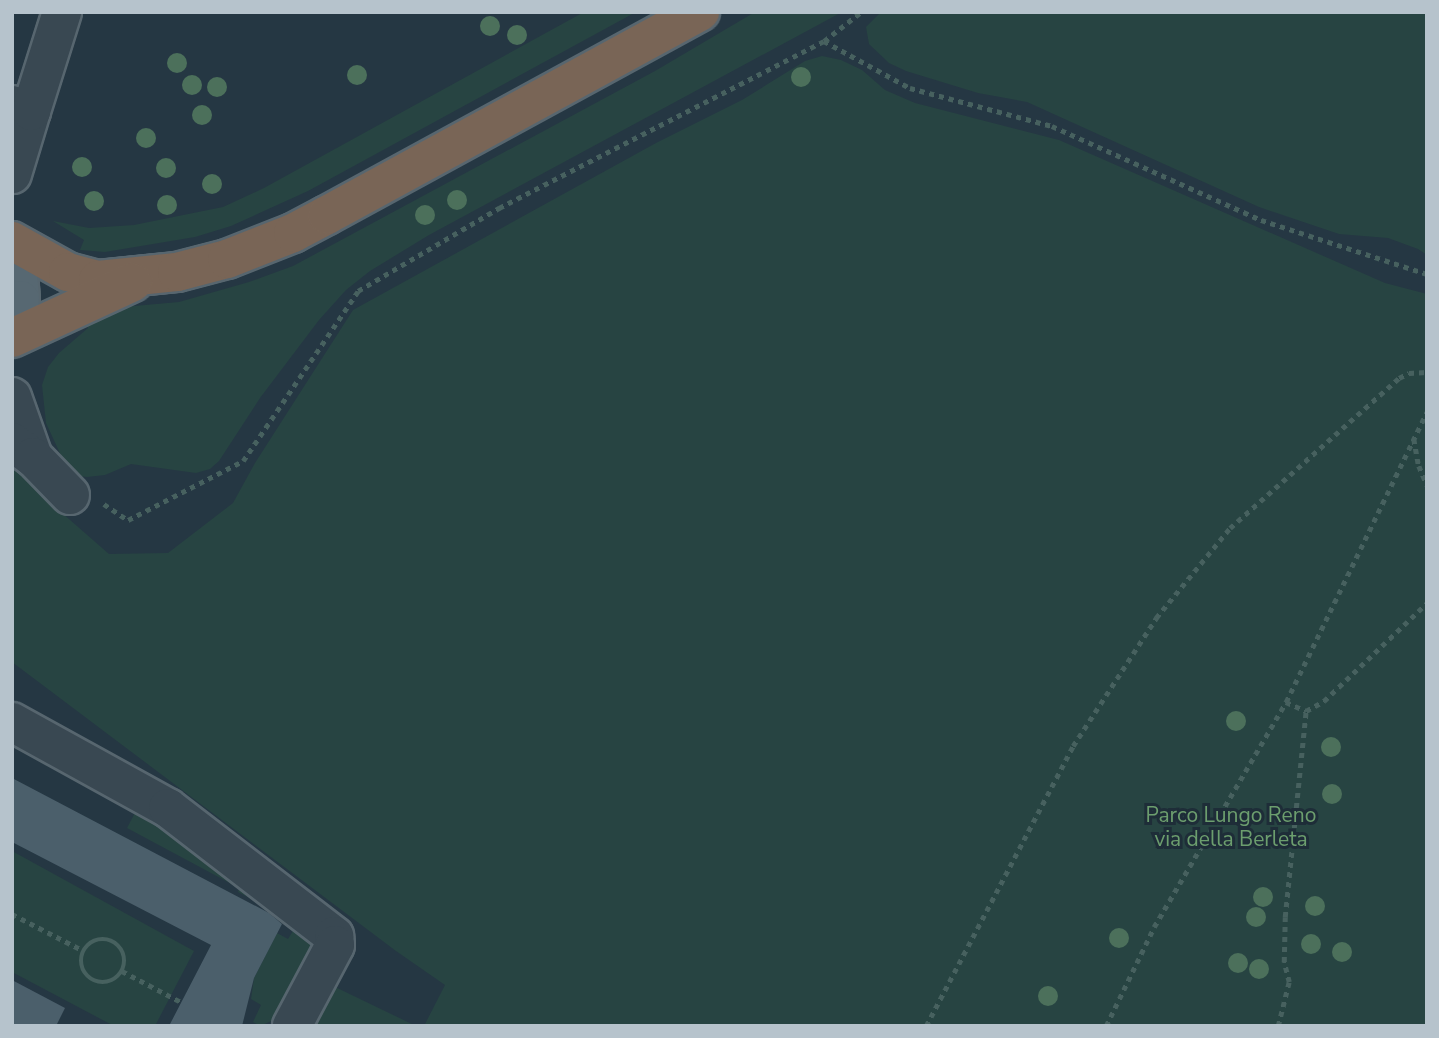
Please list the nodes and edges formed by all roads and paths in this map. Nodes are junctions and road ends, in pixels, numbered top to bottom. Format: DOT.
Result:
graph roads {
  1 [pos="62,12"];
  2 [pos="699,12"];
  3 [pos="861,12"];
  4 [pos="824,41"];
  5 [pos="22,108"];
  6 [pos="12,174"];
  7 [pos="12,243"];
  8 [pos="1427,274"];
  9 [pos="145,276"];
  10 [pos="12,331"];
  11 [pos="12,338"];
  12 [pos="1427,372"];
  13 [pos="12,397"];
  14 [pos="1427,412"];
  15 [pos="1414,438"];
  16 [pos="23,449"];
  17 [pos="1427,485"];
  18 [pos="83,497"];
  19 [pos="1427,603"];
  20 [pos="1286,702"];
  21 [pos="1306,711"];
  22 [pos="12,722"];
  23 [pos="12,914"];
  24 [pos="84,951"];
  25 [pos="122,971"];
  26 [pos="181,1002"];
  27 [pos="292,1026"];
  28 [pos="926,1026"];
  29 [pos="1106,1026"];
  30 [pos="1278,1026"];
  1 -- 5 [label="street"];
  2 -- 9 [label="highway"];
  3 -- 4 [label="path"];
  4 -- 8 [label="path"];
  4 -- 18 [label="path"];
  5 -- 6 [label="street"];
  7 -- 9 [label="highway"];
  7 -- 10 [label="main road"];
  9 -- 11 [label="highway"];
  12 -- 28 [label="path"];
  13 -- 16 [label="street"];
  14 -- 15 [label="path"];
  15 -- 17 [label="path"];
  15 -- 20 [label="path"];
  16 -- 18 [label="street"];
  19 -- 21 [label="path"];
  20 -- 21 [label="path"];
  20 -- 29 [label="path"];
  21 -- 30 [label="path"];
  22 -- 27 [label="street"];
  23 -- 24 [label="path"];
  24 -- 25 [label="path"];
  24 -- 25 [label="path"];
  25 -- 26 [label="path"];
}
